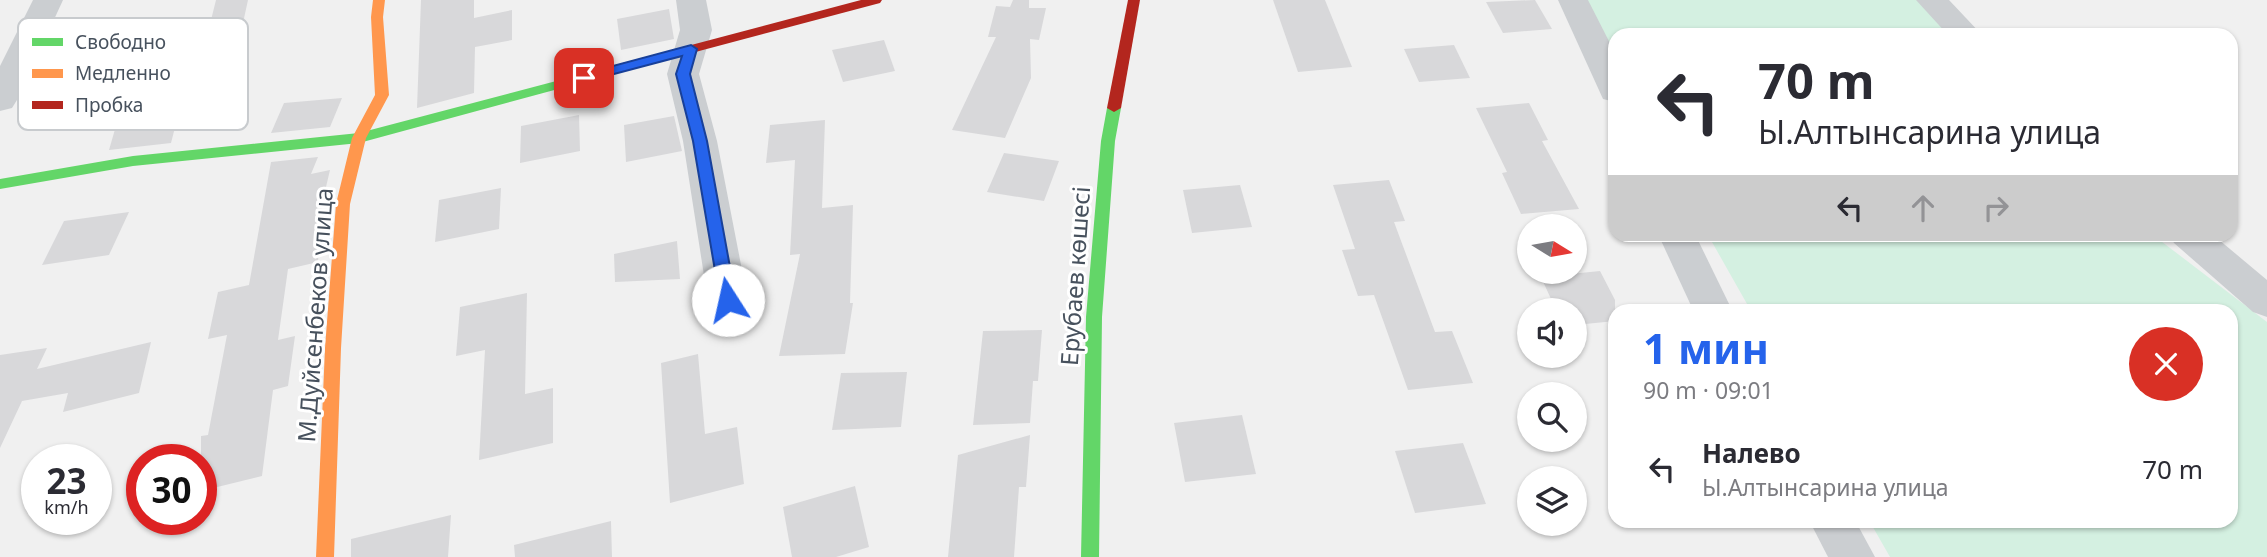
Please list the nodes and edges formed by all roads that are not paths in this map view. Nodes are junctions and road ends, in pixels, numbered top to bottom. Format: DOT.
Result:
graph roads {
  1 [pos="48,0"];
  2 [pos="379,0"];
  3 [pos="691,0"];
  4 [pos="876,0"];
  5 [pos="1134,0"];
  6 [pos="1573,0"];
  7 [pos="1931,0"];
  8 [pos="39,18"];
  9 [pos="1959,28"];
  10 [pos="691,49"];
  11 [pos="18,62"];
  12 [pos="1608,71"];
  13 [pos="0,100"];
  14 [pos="359,138"];
  15 [pos="0,184"];
  16 [pos="1680,242"];
  17 [pos="2196,242"];
  18 [pos="728,300"];
  19 [pos="2267,302"];
  20 [pos="1710,304"];
  21 [pos="1835,528"];
  22 [pos="325,557"];
  23 [pos="1090,557"];
  24 [pos="1852,557"];
  1 -- 8 [label="street"];
  2 -- 14 [label="street, М.Дуйсенбеков улица"];
  3 -- 10 [label="street"];
  4 -- 10 [label="street"];
  5 -- 23 [label="street, Ерубаев көшесі"];
  6 -- 12 [label="street"];
  7 -- 9 [label="street"];
  10 -- 14 [label="street"];
  10 -- 18 [label="street"];
  11 -- 13 [label="street"];
  14 -- 15 [label="street"];
  14 -- 22 [label="street, М.Дуйсенбеков улица"];
  16 -- 20 [label="street"];
  17 -- 19 [label="street"];
  21 -- 24 [label="street"];
}
